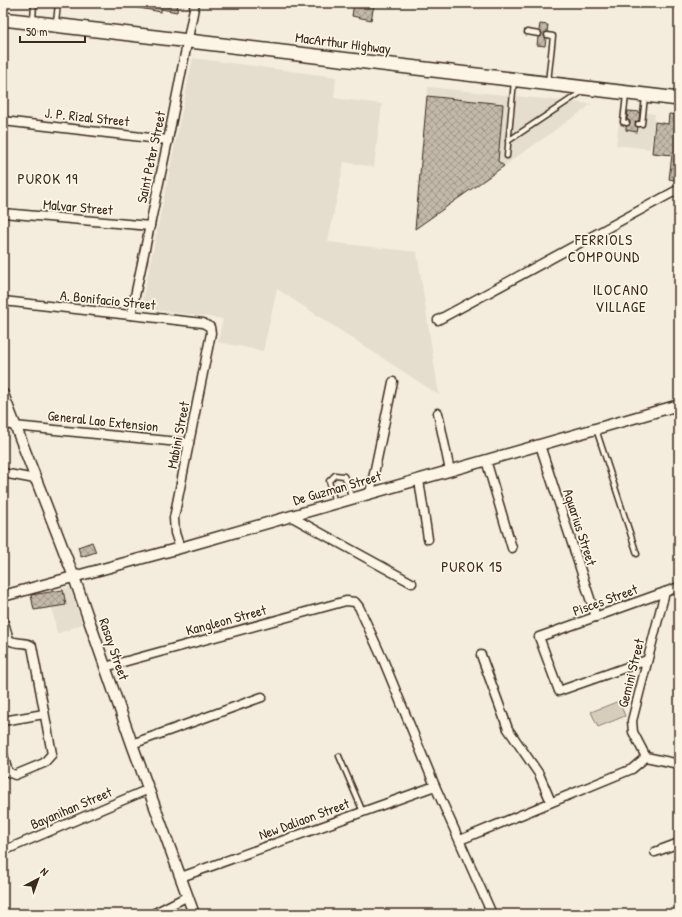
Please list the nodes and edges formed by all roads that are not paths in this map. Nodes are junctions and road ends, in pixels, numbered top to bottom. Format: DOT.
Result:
graph roads {
  1 [pos="34,3"];
  2 [pos="58,3"];
  3 [pos="195,3"];
  4 [pos="3,19"];
  5 [pos="33,22"];
  6 [pos="56,25"];
  7 [pos="527,32"];
  8 [pos="539,34"];
  9 [pos="547,35"];
  10 [pos="188,41"];
  11 [pos="514,79"];
  12 [pos="548,83"];
  13 [pos="588,88"];
  14 [pos="626,92"];
  15 [pos="645,95"];
  16 [pos="679,99"];
  17 [pos="3,121"];
  18 [pos="627,123"];
  19 [pos="638,124"];
  20 [pos="168,140"];
  21 [pos="508,141"];
  22 [pos="507,156"];
  23 [pos="679,189"];
  24 [pos="3,213"];
  25 [pos="150,226"];
  26 [pos="3,302"];
  27 [pos="131,315"];
  28 [pos="438,320"];
  29 [pos="210,327"];
  30 [pos="393,382"];
  31 [pos="3,394"];
  32 [pos="679,405"];
  33 [pos="438,413"];
  34 [pos="3,423"];
  35 [pos="14,426"];
  36 [pos="596,429"];
  37 [pos="190,443"];
  38 [pos="540,445"];
  39 [pos="486,460"];
  40 [pos="450,471"];
  41 [pos="3,473"];
  42 [pos="35,479"];
  43 [pos="419,480"];
  44 [pos="370,493"];
  45 [pos="351,499"];
  46 [pos="335,503"];
  47 [pos="290,516"];
  48 [pos="428,539"];
  49 [pos="180,548"];
  50 [pos="512,548"];
  51 [pos="637,554"];
  52 [pos="74,577"];
  53 [pos="412,584"];
  54 [pos="679,587"];
  55 [pos="665,592"];
  56 [pos="3,596"];
  57 [pos="596,617"];
  58 [pos="3,619"];
  59 [pos="481,655"];
  60 [pos="647,660"];
  61 [pos="105,667"];
  62 [pos="262,697"];
  63 [pos="44,714"];
  64 [pos="3,721"];
  65 [pos="132,744"];
  66 [pos="3,755"];
  67 [pos="338,756"];
  68 [pos="646,757"];
  69 [pos="679,764"];
  70 [pos="435,786"];
  71 [pos="149,789"];
  72 [pos="551,802"];
  73 [pos="363,812"];
  74 [pos="460,840"];
  75 [pos="679,843"];
  76 [pos="3,851"];
  77 [pos="656,852"];
  78 [pos="181,877"];
  79 [pos="188,896"];
  80 [pos="153,914"];
  81 [pos="194,914"];
  82 [pos="492,914"];
  1 -- 5 [label="lane"];
  2 -- 6 [label="lane"];
  3 -- 10 [label="street, Saint Peter Street"];
  4 -- 5 [label="highway, MacArthur Highway"];
  5 -- 6 [label="highway, MacArthur Highway"];
  6 -- 10 [label="highway, MacArthur Highway"];
  7 -- 8 [label="lane"];
  9 -- 12 [label="lane"];
  10 -- 11 [label="highway, MacArthur Highway"];
  10 -- 20 [label="street, Saint Peter Street"];
  11 -- 12 [label="highway, MacArthur Highway"];
  11 -- 21 [label="lane"];
  12 -- 13 [label="highway, MacArthur Highway"];
  13 -- 14 [label="highway, MacArthur Highway"];
  13 -- 21 [label="lane"];
  14 -- 15 [label="highway, MacArthur Highway"];
  14 -- 18 [label="lane"];
  15 -- 16 [label="highway, MacArthur Highway"];
  15 -- 19 [label="lane"];
  17 -- 20 [label="street, J. P. Rizal Street"];
  20 -- 25 [label="street, Saint Peter Street"];
  21 -- 22 [label="lane"];
  23 -- 28 [label="street"];
  24 -- 25 [label="street, Malvar Street"];
  25 -- 27 [label="street, Saint Peter Street"];
  26 -- 27 [label="street, A. Bonifacio Street"];
  27 -- 29 [label="street, A. Bonifacio Street"];
  29 -- 37 [label="street, Mabini Street"];
  30 -- 44 [label="street"];
  31 -- 35 [label="street, Rasay Street"];
  32 -- 36 [label="street, De Guzman Street"];
  33 -- 40 [label="street"];
  34 -- 35 [label="street, General Lao Extension"];
  35 -- 37 [label="street, General Lao Extension"];
  35 -- 42 [label="street, Rasay Street"];
  36 -- 38 [label="street, De Guzman Street"];
  36 -- 51 [label="lane"];
  37 -- 49 [label="street, Mabini Street"];
  38 -- 39 [label="street, De Guzman Street"];
  38 -- 57 [label="street, Aquarius Street"];
  39 -- 40 [label="street, De Guzman Street"];
  39 -- 50 [label="street"];
  40 -- 43 [label="street, De Guzman Street"];
  41 -- 42 [label="street"];
  42 -- 52 [label="street, Rasay Street"];
  43 -- 44 [label="street, De Guzman Street"];
  43 -- 48 [label="street"];
  44 -- 45 [label="street, De Guzman Street"];
  45 -- 46 [label="street, De Guzman Street"];
  45 -- 46 [label="lane"];
  46 -- 47 [label="street, De Guzman Street"];
  47 -- 49 [label="street, De Guzman Street"];
  47 -- 53 [label="street"];
  49 -- 52 [label="street, De Guzman Street"];
  52 -- 56 [label="street, De Guzman Street"];
  52 -- 61 [label="street, Rasay Street"];
  54 -- 55 [label="street, Pisces Street"];
  55 -- 57 [label="street, Pisces Street"];
  55 -- 60 [label="street, Gemini Street"];
  57 -- 60 [label="street, Pisces Street"];
  58 -- 63 [label="street"];
  59 -- 72 [label="street"];
  60 -- 68 [label="street, Gemini Street"];
  61 -- 65 [label="street, Rasay Street"];
  61 -- 70 [label="street, Kangleon Street"];
  62 -- 65 [label="street"];
  63 -- 64 [label="street"];
  63 -- 66 [label="street"];
  65 -- 71 [label="street, Rasay Street"];
  67 -- 73 [label="lane"];
  68 -- 69 [label="street"];
  68 -- 72 [label="street"];
  70 -- 73 [label="street, New Daliaon Street"];
  70 -- 74 [label="street"];
  71 -- 76 [label="street, Bayanihan Street"];
  71 -- 78 [label="street, Rasay Street"];
  72 -- 74 [label="street"];
  73 -- 78 [label="street, New Daliaon Street"];
  74 -- 82 [label="street"];
  75 -- 77 [label="street"];
  78 -- 79 [label="street, Rasay Street"];
  79 -- 80 [label="street"];
  79 -- 81 [label="street, Rasay Street"];
}
